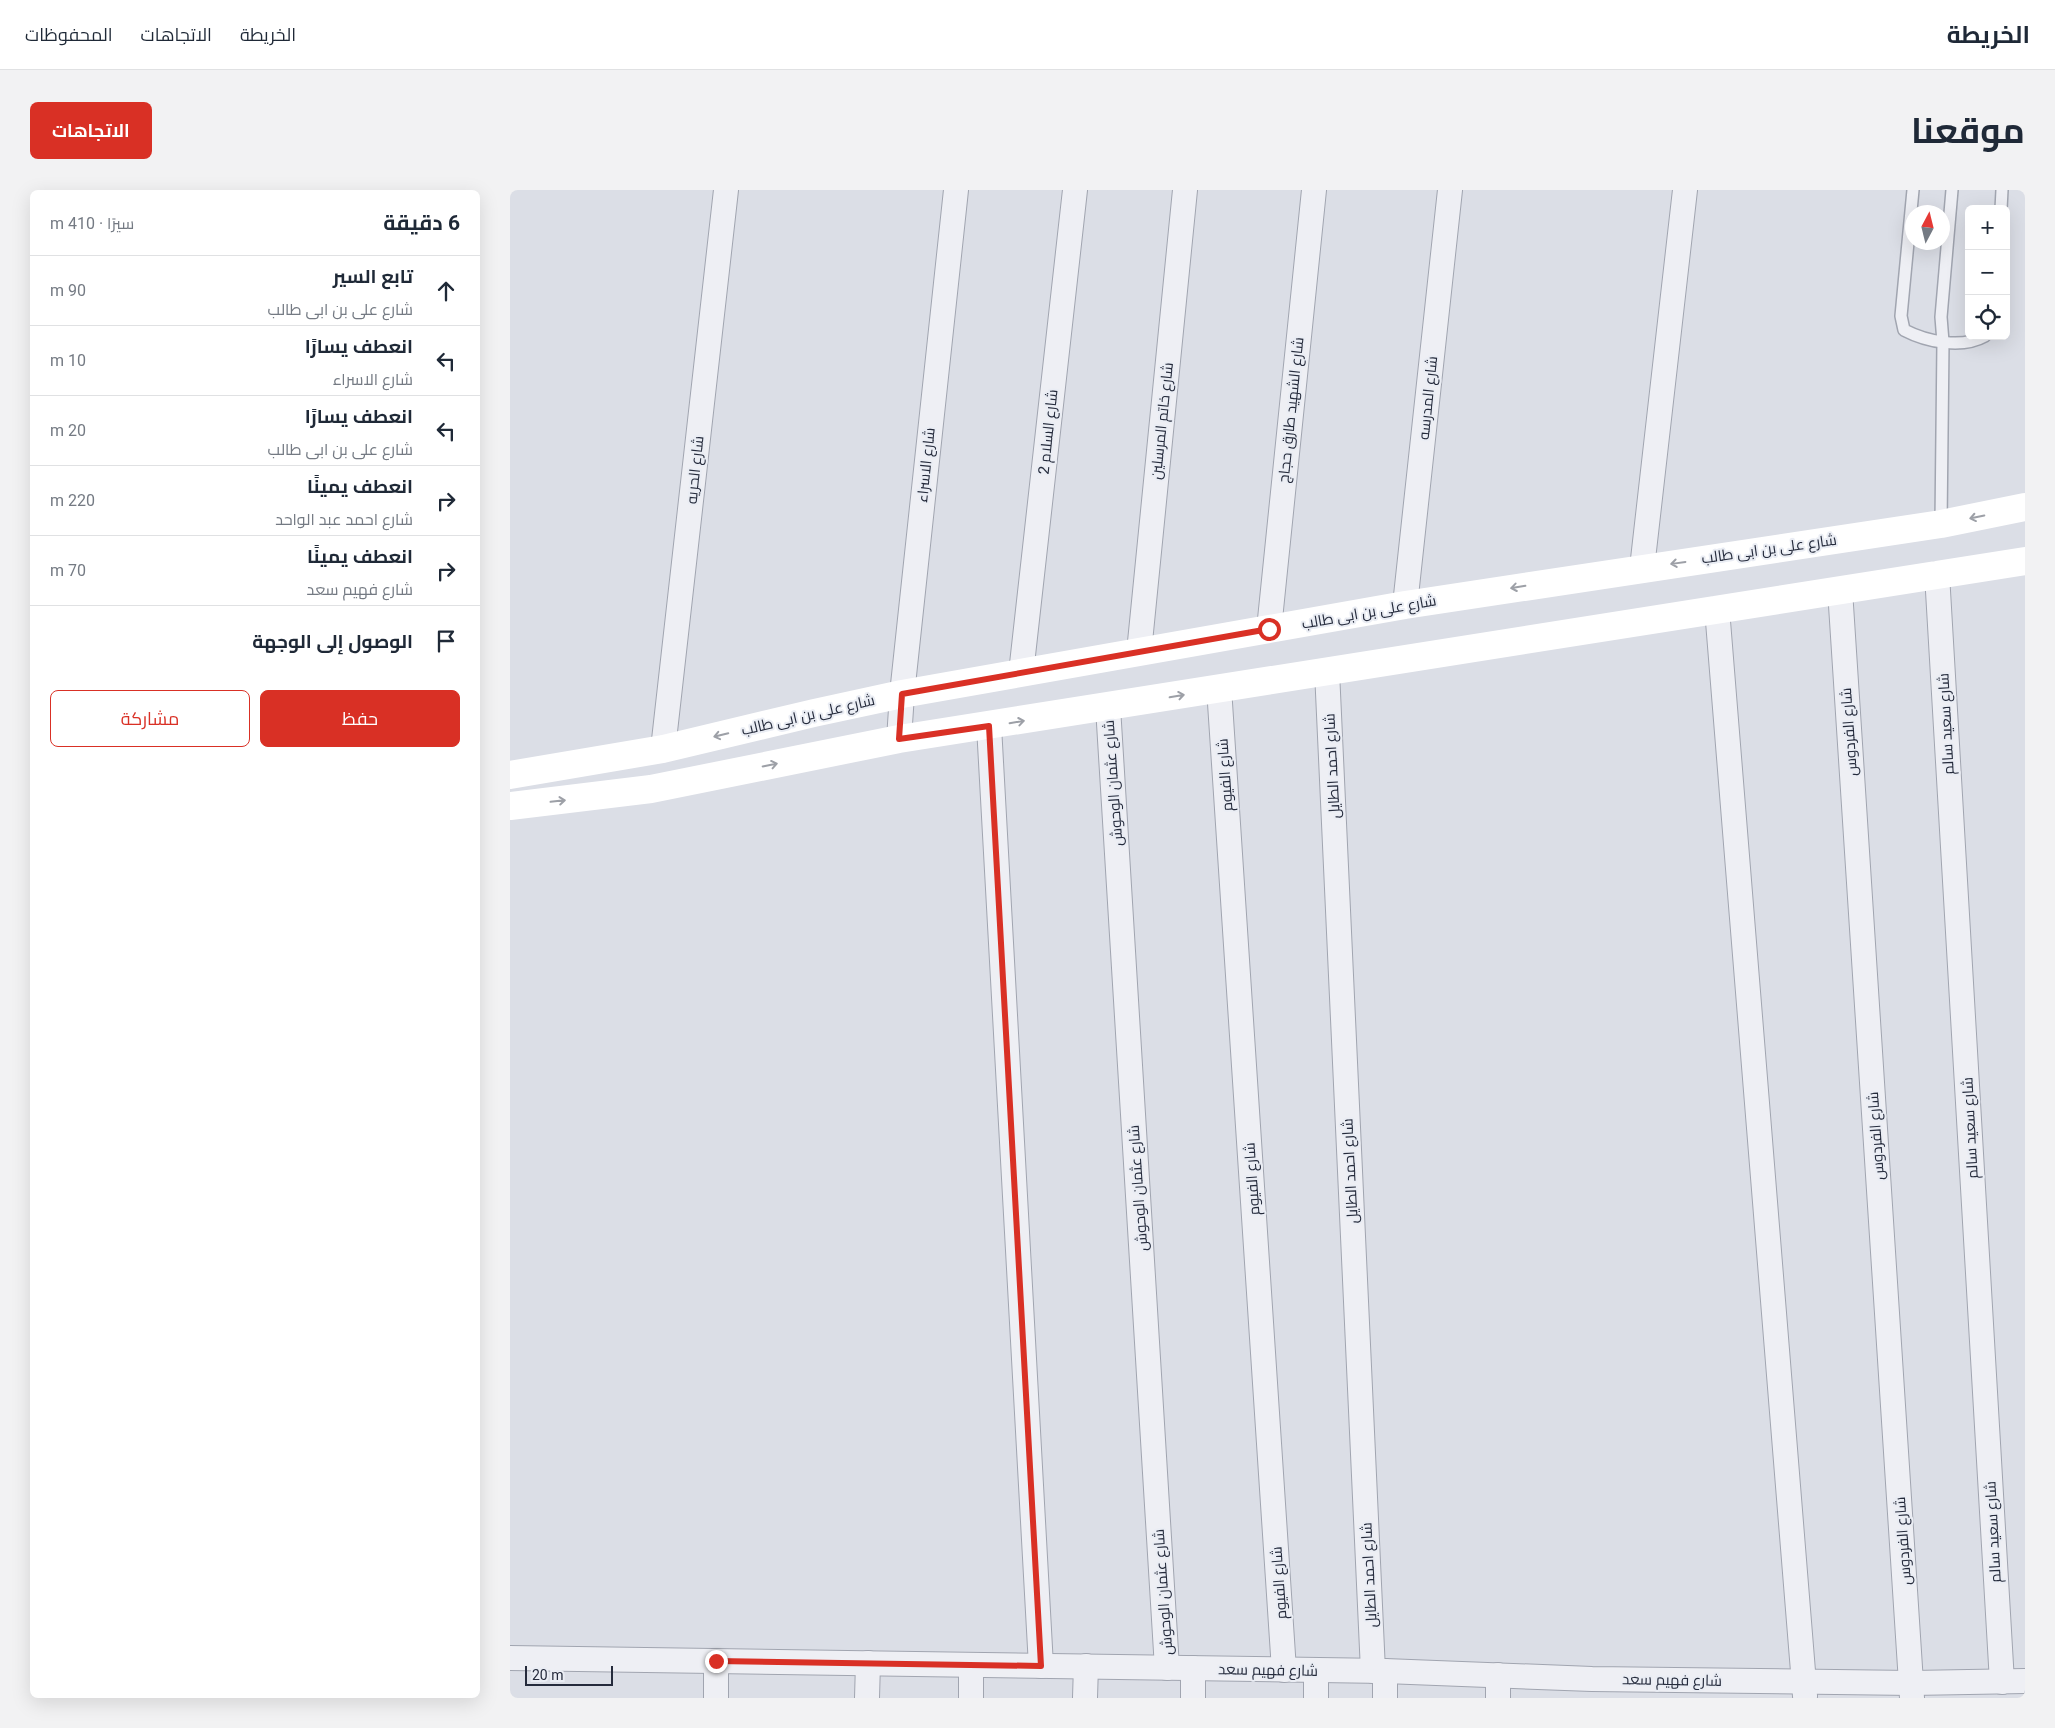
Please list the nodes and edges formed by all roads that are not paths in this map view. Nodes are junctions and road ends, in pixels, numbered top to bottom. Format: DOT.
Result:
graph roads {
  1 [pos="726,190"];
  2 [pos="956,190"];
  3 [pos="1075,190"];
  4 [pos="1185,190"];
  5 [pos="1314,190"];
  6 [pos="1450,190"];
  7 [pos="1684,190"];
  8 [pos="1913,190"];
  9 [pos="1952,190"];
  10 [pos="2002,190"];
  11 [pos="2001,205"];
  12 [pos="1977,340"];
  13 [pos="1943,342"];
  14 [pos="2025,507"];
  15 [pos="1941,524"];
  16 [pos="2025,561"];
  17 [pos="1642,568"];
  18 [pos="1937,574"];
  19 [pos="1840,590"];
  20 [pos="1405,605"];
  21 [pos="1717,609"];
  22 [pos="1269,629"];
  23 [pos="1139,652"];
  24 [pos="1327,670"];
  25 [pos="1021,673"];
  26 [pos="1219,688"];
  27 [pos="902,694"];
  28 [pos="1108,707"];
  29 [pos="989,726"];
  30 [pos="899,739"];
  31 [pos="663,749"];
  32 [pos="510,775"];
  33 [pos="510,806"];
  34 [pos="510,1658"];
  35 [pos="716,1661"];
  36 [pos="868,1663"];
  37 [pos="971,1665"];
  38 [pos="1041,1666"];
  39 [pos="1086,1666"];
  40 [pos="1167,1668"];
  41 [pos="1193,1668"];
  42 [pos="1284,1670"];
  43 [pos="1316,1670"];
  44 [pos="1379,1671"];
  45 [pos="2014,1681"];
  46 [pos="1498,1687"];
  47 [pos="1592,1688"];
  48 [pos="1695,1689"];
  49 [pos="1805,1690"];
  50 [pos="1912,1691"];
  51 [pos="716,1698"];
  52 [pos="867,1698"];
  53 [pos="971,1698"];
  54 [pos="1085,1698"];
  55 [pos="1193,1698"];
  56 [pos="1316,1698"];
  57 [pos="1385,1698"];
  1 -- 31 [label="street, شارع الحريه"];
  2 -- 27 [label="street, شارع الاسراء"];
  3 -- 25 [label="street, شارع السلام 2"];
  4 -- 23 [label="street, شارع خاتم المرسلين"];
  5 -- 22 [label="street, شارع الشهيد طارق حجاج"];
  6 -- 20 [label="street, شارع المدرسه"];
  7 -- 17 [label="street"];
  8 -- 13 [label="lane"];
  9 -- 13 [label="lane"];
  10 -- 11 [label="lane"];
  12 -- 13 [label="lane"];
  13 -- 15 [label="lane"];
  14 -- 15 [label="street, شارع على بن ابى طالب, one-way"];
  15 -- 17 [label="street, شارع على بن ابى طالب, one-way"];
  16 -- 18 [label="street"];
  17 -- 20 [label="street, شارع على بن ابى طالب, one-way"];
  18 -- 19 [label="street"];
  18 -- 45 [label="street, شارع سعيد سالم"];
  19 -- 21 [label="street"];
  19 -- 50 [label="street, شارع الفردوس"];
  20 -- 22 [label="street, شارع على بن ابى طالب"];
  21 -- 24 [label="street"];
  21 -- 49 [label="street"];
  22 -- 23 [label="street, شارع على بن ابى طالب"];
  23 -- 25 [label="street, شارع على بن ابى طالب"];
  24 -- 26 [label="street"];
  24 -- 44 [label="street, شارع احمد الطايل"];
  25 -- 27 [label="street, شارع على بن ابى طالب"];
  28 -- 26 [label="street, one-way"];
  26 -- 42 [label="street, شارع الفيوم"];
  27 -- 30 [label="street, شارع الاسراء"];
  27 -- 31 [label="street, شارع على بن ابى طالب, one-way"];
  29 -- 28 [label="street, one-way"];
  28 -- 40 [label="street, شارع عثمان الوحوش"];
  29 -- 30 [label="street"];
  29 -- 38 [label="street"];
  33 -- 30 [label="street, one-way"];
  31 -- 32 [label="street, شارع على بن ابى طالب"];
  34 -- 35 [label="street, شارع فهيم سعد"];
  35 -- 36 [label="street, شارع فهيم سعد"];
  35 -- 51 [label="street"];
  36 -- 37 [label="street, شارع فهيم سعد"];
  36 -- 52 [label="street"];
  37 -- 38 [label="street, شارع فهيم سعد"];
  37 -- 53 [label="street"];
  38 -- 39 [label="street, شارع فهيم سعد"];
  39 -- 40 [label="street, شارع فهيم سعد"];
  39 -- 54 [label="street"];
  40 -- 41 [label="street, شارع فهيم سعد"];
  41 -- 42 [label="street, شارع فهيم سعد"];
  41 -- 55 [label="street"];
  42 -- 43 [label="street, شارع فهيم سعد"];
  43 -- 44 [label="street, شارع فهيم سعد"];
  43 -- 56 [label="street"];
  44 -- 46 [label="street, شارع فهيم سعد"];
  44 -- 57 [label="street, شارع احمد الطايل"];
  45 -- 50 [label="street, شارع فهيم سعد"];
  46 -- 47 [label="street, شارع فهيم سعد"];
  47 -- 48 [label="street, شارع فهيم سعد"];
  48 -- 49 [label="street, شارع فهيم سعد"];
  49 -- 50 [label="street, شارع فهيم سعد"];
}
